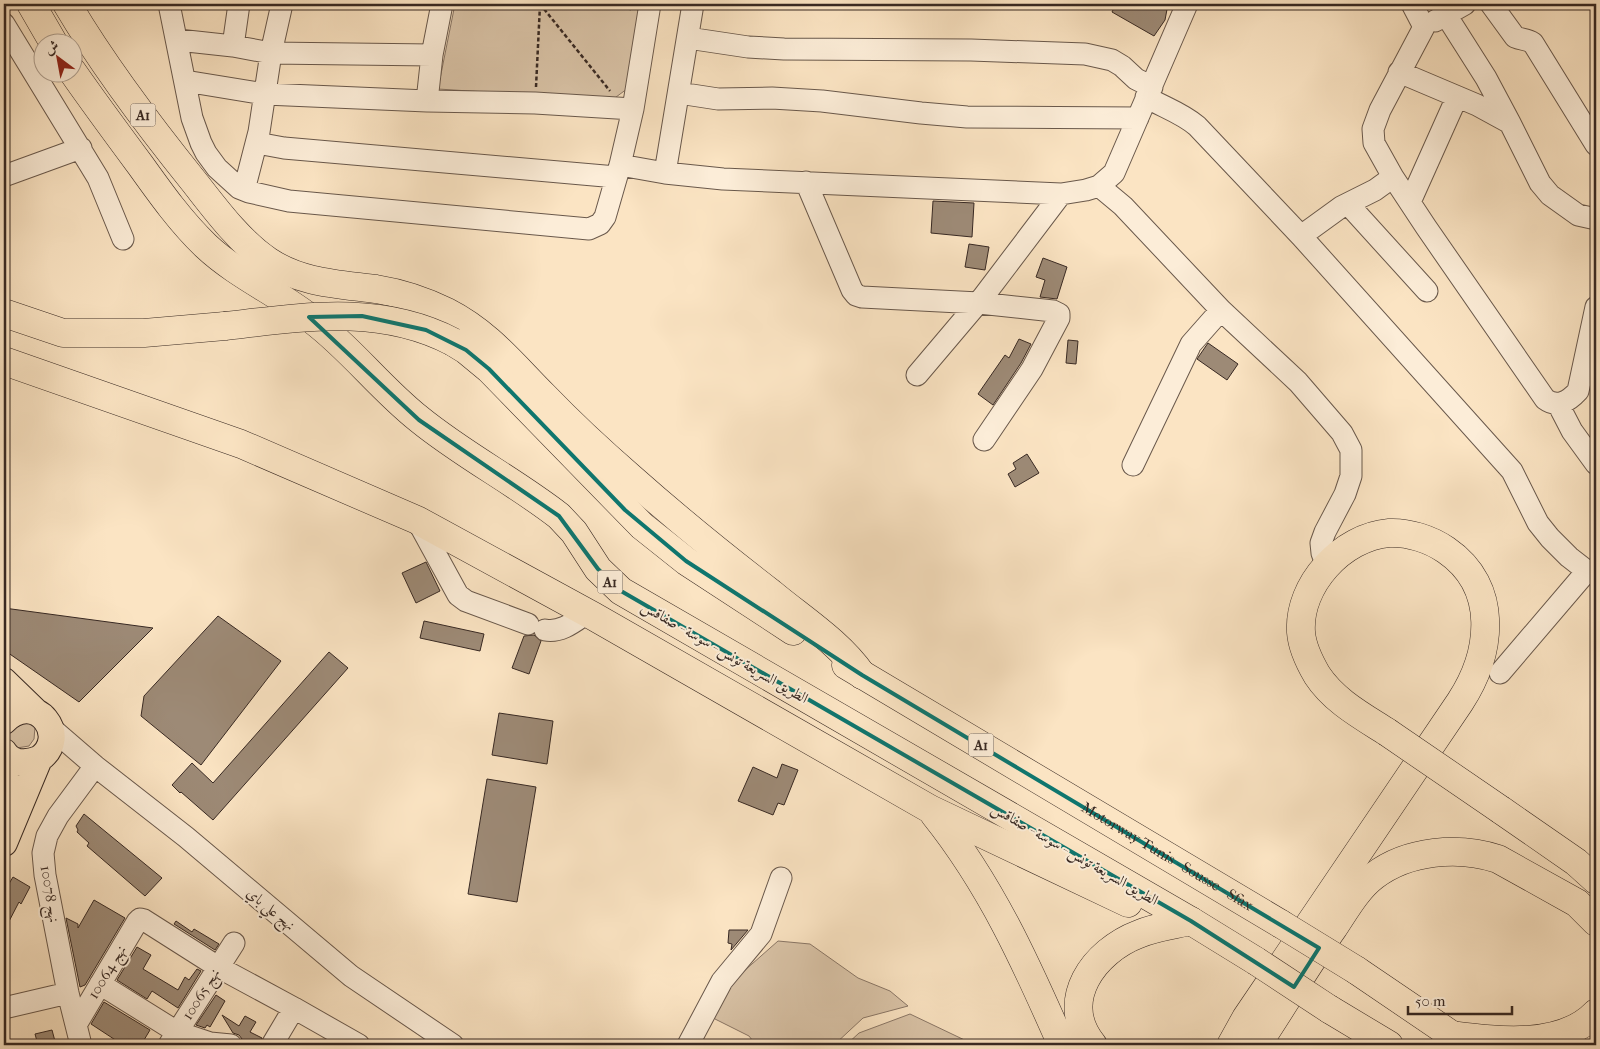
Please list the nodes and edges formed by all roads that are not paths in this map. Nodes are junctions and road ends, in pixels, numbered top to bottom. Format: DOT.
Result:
graph roads {
  1 [pos="31,4"];
  2 [pos="67,4"];
  3 [pos="169,4"];
  4 [pos="239,4"];
  5 [pos="282,4"];
  6 [pos="442,4"];
  7 [pos="693,4"];
  8 [pos="1187,4"];
  9 [pos="1412,4"];
  10 [pos="1465,4"];
  11 [pos="1491,4"];
  12 [pos="650,7"];
  13 [pos="1446,15"];
  14 [pos="4,24"];
  15 [pos="1424,27"];
  16 [pos="47,32"];
  17 [pos="688,38"];
  18 [pos="178,40"];
  19 [pos="233,46"];
  20 [pos="270,53"];
  21 [pos="432,55"];
  22 [pos="13,58"];
  23 [pos="1399,72"];
  24 [pos="185,81"];
  25 [pos="80,82"];
  26 [pos="1149,92"];
  27 [pos="679,93"];
  28 [pos="265,94"];
  29 [pos="1457,97"];
  30 [pos="427,101"];
  31 [pos="628,109"];
  32 [pos="1138,118"];
  33 [pos="1510,123"];
  34 [pos="257,143"];
  35 [pos="1596,145"];
  36 [pos="81,148"];
  37 [pos="618,171"];
  38 [pos="665,173"];
  39 [pos="4,176"];
  40 [pos="1393,177"];
  41 [pos="806,182"];
  42 [pos="1100,186"];
  43 [pos="244,190"];
  44 [pos="1061,194"];
  45 [pos="1410,202"];
  46 [pos="1348,204"];
  47 [pos="1596,219"];
  48 [pos="1301,236"];
  49 [pos="124,240"];
  50 [pos="1427,292"];
  51 [pos="979,303"];
  52 [pos="1596,307"];
  53 [pos="1221,310"];
  54 [pos="4,313"];
  55 [pos="4,322"];
  56 [pos="63,333"];
  57 [pos="1593,341"];
  58 [pos="4,361"];
  59 [pos="917,375"];
  60 [pos="1558,404"];
  61 [pos="984,440"];
  62 [pos="1596,464"];
  63 [pos="1133,465"];
  64 [pos="417,520"];
  65 [pos="1327,566"];
  66 [pos="1592,573"];
  67 [pos="587,613"];
  68 [pos="1500,673"];
  69 [pos="862,675"];
  70 [pos="4,681"];
  71 [pos="44,720"];
  72 [pos="4,721"];
  73 [pos="4,752"];
  74 [pos="41,758"];
  75 [pos="90,762"];
  76 [pos="4,765"];
  77 [pos="4,800"];
  78 [pos="930,809"];
  79 [pos="4,843"];
  80 [pos="781,878"];
  81 [pos="1596,880"];
  82 [pos="1161,904"];
  83 [pos="1191,921"];
  84 [pos="1596,922"];
  85 [pos="1301,936"];
  86 [pos="234,943"];
  87 [pos="218,967"];
  88 [pos="100,984"];
  89 [pos="68,993"];
  90 [pos="4,1008"];
  91 [pos="294,1008"];
  92 [pos="1596,1013"];
  93 [pos="1246,1018"];
  94 [pos="78,1035"];
  95 [pos="173,1038"];
  96 [pos="1459,1040"];
  97 [pos="231,1045"];
  98 [pos="272,1045"];
  99 [pos="359,1045"];
  100 [pos="453,1045"];
  101 [pos="688,1045"];
  102 [pos="1062,1045"];
  103 [pos="1093,1045"];
  104 [pos="1214,1045"];
  105 [pos="1231,1045"];
  106 [pos="1257,1045"];
  107 [pos="1389,1045"];
  1 -- 16 [label="highway"];
  2 -- 69 [label="highway, A1"];
  3 -- 18 [label="street"];
  4 -- 19 [label="street"];
  5 -- 20 [label="street"];
  6 -- 21 [label="street"];
  7 -- 17 [label="street"];
  8 -- 26 [label="street"];
  9 -- 15 [label="street"];
  10 -- 13 [label="street"];
  11 -- 35 [label="street"];
  12 -- 31 [label="street"];
  13 -- 15 [label="street"];
  13 -- 33 [label="street"];
  14 -- 22 [label="street"];
  15 -- 23 [label="street"];
  17 -- 26 [label="street"];
  17 -- 27 [label="street"];
  18 -- 19 [label="street"];
  18 -- 24 [label="street"];
  19 -- 20 [label="street"];
  20 -- 21 [label="street"];
  20 -- 28 [label="street"];
  21 -- 30 [label="street"];
  22 -- 36 [label="street"];
  23 -- 29 [label="street"];
  23 -- 40 [label="street"];
  24 -- 28 [label="street"];
  24 -- 43 [label="street"];
  25 -- 82 [label="highway, الطريق السريعة تونس - سوسة - صفاقس / A1"];
  26 -- 32 [label="street"];
  26 -- 48 [label="street"];
  27 -- 32 [label="street"];
  27 -- 38 [label="street"];
  28 -- 30 [label="street"];
  28 -- 34 [label="street"];
  29 -- 33 [label="street"];
  29 -- 45 [label="street"];
  30 -- 31 [label="street"];
  31 -- 37 [label="street"];
  32 -- 42 [label="street"];
  33 -- 47 [label="street"];
  34 -- 37 [label="street"];
  34 -- 43 [label="street"];
  36 -- 39 [label="street"];
  36 -- 49 [label="street"];
  37 -- 38 [label="street"];
  37 -- 43 [label="street"];
  38 -- 41 [label="street"];
  40 -- 45 [label="street"];
  40 -- 46 [label="street"];
  41 -- 44 [label="street"];
  41 -- 51 [label="street"];
  42 -- 44 [label="street"];
  42 -- 53 [label="street"];
  44 -- 51 [label="street"];
  45 -- 60 [label="street"];
  46 -- 48 [label="street"];
  46 -- 50 [label="street"];
  48 -- 66 [label="street"];
  51 -- 59 [label="street"];
  51 -- 61 [label="street"];
  52 -- 57 [label="street"];
  53 -- 63 [label="street"];
  53 -- 65 [label="street"];
  54 -- 56 [label="highway, Motorway Tunis - Sousse - Sfax"];
  55 -- 56 [label="main road"];
  56 -- 69 [label="highway, Motorway Tunis - Sousse - Sfax, bridge"];
  57 -- 60 [label="street"];
  58 -- 64 [label="highway"];
  60 -- 62 [label="street"];
  64 -- 67 [label="highway"];
  64 -- 67 [label="street"];
  65 -- 81 [label="highway, bridge"];
  65 -- 85 [label="highway"];
  66 -- 68 [label="street"];
  67 -- 78 [label="highway"];
  69 -- 85 [label="highway, Motorway Tunis - Sousse - Sfax / A1"];
  70 -- 71 [label="main road"];
  71 -- 72 [label="main road"];
  71 -- 74 [label="main road"];
  71 -- 75 [label="street, نهج علي باي"];
  73 -- 74 [label="main road"];
  74 -- 75 [label="street"];
  74 -- 79 [label="main road"];
  75 -- 89 [label="street, نهج 10078"];
  75 -- 100 [label="street, نهج علي باي"];
  76 -- 77 [label="main road"];
  78 -- 82 [label="highway"];
  78 -- 102 [label="highway"];
  80 -- 101 [label="street"];
  82 -- 83 [label="highway, الطريق السريعة تونس - سوسة - صفاقس / A1"];
  83 -- 103 [label="highway"];
  83 -- 107 [label="highway, الطريق السريعة تونس - سوسة - صفاقس / A1, bridge"];
  84 -- 85 [label="highway"];
  85 -- 93 [label="highway"];
  85 -- 96 [label="highway, Motorway Tunis - Sousse - Sfax / A1, bridge"];
  85 -- 106 [label="highway"];
  86 -- 87 [label="street, نهج 10065"];
  87 -- 88 [label="street, نهج 10064"];
  87 -- 91 [label="street"];
  87 -- 95 [label="street, نهج 10065"];
  88 -- 94 [label="street, نهج 10064"];
  88 -- 95 [label="street"];
  89 -- 90 [label="street"];
  89 -- 94 [label="street, نهج 10078"];
  91 -- 98 [label="street"];
  91 -- 99 [label="street"];
  92 -- 96 [label="highway"];
  93 -- 104 [label="highway"];
  93 -- 105 [label="highway"];
  95 -- 97 [label="street"];
}
